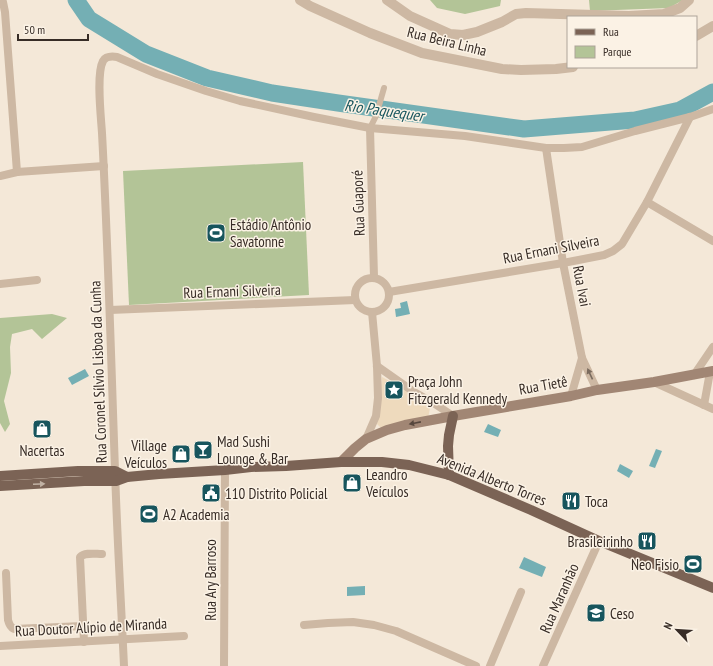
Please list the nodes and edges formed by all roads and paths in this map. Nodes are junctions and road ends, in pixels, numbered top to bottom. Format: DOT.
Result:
graph roads {
  1 [pos="0,0"];
  2 [pos="300,0"];
  3 [pos="387,0"];
  4 [pos="689,0"];
  5 [pos="713,26"];
  6 [pos="697,35"];
  7 [pos="567,68"];
  8 [pos="384,88"];
  9 [pos="713,109"];
  10 [pos="690,117"];
  11 [pos="370,128"];
  12 [pos="546,148"];
  13 [pos="104,166"];
  14 [pos="17,172"];
  15 [pos="0,176"];
  16 [pos="647,202"];
  17 [pos="713,241"];
  18 [pos="563,263"];
  19 [pos="374,277"];
  20 [pos="38,280"];
  21 [pos="0,284"];
  22 [pos="389,292"];
  23 [pos="355,300"];
  24 [pos="110,310"];
  25 [pos="372,312"];
  26 [pos="713,347"];
  27 [pos="582,358"];
  28 [pos="377,366"];
  29 [pos="712,371"];
  30 [pos="694,375"];
  31 [pos="654,382"];
  32 [pos="597,390"];
  33 [pos="571,396"];
  34 [pos="704,405"];
  35 [pos="713,409"];
  36 [pos="453,416"];
  37 [pos="366,439"];
  38 [pos="342,462"];
  39 [pos="225,470"];
  40 [pos="449,475"];
  41 [pos="0,476"];
  42 [pos="115,476"];
  43 [pos="0,486"];
  44 [pos="599,541"];
  45 [pos="102,554"];
  46 [pos="6,573"];
  47 [pos="713,588"];
  48 [pos="521,592"];
  49 [pos="304,625"];
  50 [pos="83,626"];
  51 [pos="184,636"];
  52 [pos="123,640"];
  53 [pos="84,642"];
  54 [pos="0,646"];
  55 [pos="124,666"];
  56 [pos="224,666"];
  57 [pos="476,666"];
  58 [pos="490,666"];
  59 [pos="543,666"];
  1 -- 14 [label="street"];
  2 -- 7 [label="street, Rua Beira Linha"];
  3 -- 4 [label="street"];
  5 -- 6 [label="street"];
  8 -- 11 [label="street"];
  9 -- 10 [label="street, Rua Coronel Sílvio Lisboa da Cunha"];
  10 -- 12 [label="street, Rua Coronel Sílvio Lisboa da Cunha"];
  10 -- 16 [label="street, Rua Ernani Silveira"];
  11 -- 12 [label="street, Rua Coronel Sílvio Lisboa da Cunha"];
  11 -- 13 [label="street, Rua Coronel Sílvio Lisboa da Cunha"];
  11 -- 19 [label="street, Rua Guaporé"];
  12 -- 18 [label="street, Rua Ivai"];
  13 -- 14 [label="street"];
  13 -- 24 [label="street, Rua Coronel Sílvio Lisboa da Cunha"];
  14 -- 15 [label="street"];
  16 -- 17 [label="street"];
  16 -- 18 [label="street, Rua Ernani Silveira"];
  18 -- 22 [label="street, Rua Ernani Silveira"];
  18 -- 27 [label="street, Rua Ivai"];
  19 -- 22 [label="street"];
  19 -- 23 [label="street"];
  20 -- 21 [label="street"];
  22 -- 25 [label="street"];
  23 -- 24 [label="street, Rua Ernani Silveira"];
  23 -- 25 [label="street"];
  24 -- 42 [label="street, Rua Coronel Sílvio Lisboa da Cunha"];
  25 -- 28 [label="street"];
  26 -- 30 [label="street"];
  32 -- 27 [label="street, Rua Ivai, one-way"];
  27 -- 33 [label="street, Rua Ivai"];
  28 -- 36 [label="street"];
  28 -- 37 [label="street"];
  29 -- 30 [label="main road, Rua Tietê"];
  29 -- 34 [label="street"];
  30 -- 31 [label="main road, Rua Tietê"];
  31 -- 32 [label="main road, Rua Tietê"];
  31 -- 34 [label="street"];
  32 -- 33 [label="main road, Rua Tietê"];
  33 -- 36 [label="main road, Rua Tietê"];
  34 -- 35 [label="street"];
  36 -- 37 [label="main road, Rua Tietê, one-way"];
  36 -- 40 [label="main road"];
  37 -- 38 [label="main road, Rua Tietê"];
  38 -- 39 [label="main road, Avenida Alberto Torres"];
  38 -- 40 [label="main road, Avenida Alberto Torres"];
  39 -- 42 [label="main road, Avenida Alberto Torres"];
  39 -- 56 [label="street, Rua Ary Barroso"];
  40 -- 44 [label="main road, Avenida Alberto Torres"];
  41 -- 42 [label="main road, Avenida Alberto Torres"];
  43 -- 42 [label="main road, Avenida Alberto Torres, one-way"];
  42 -- 52 [label="street, Rua Coronel Sílvio Lisboa da Cunha"];
  44 -- 47 [label="main road, Avenida Alberto Torres"];
  44 -- 59 [label="street, Rua Maranhão"];
  45 -- 50 [label="street"];
  46 -- 50 [label="street"];
  48 -- 58 [label="street"];
  49 -- 57 [label="street"];
  50 -- 53 [label="street"];
  51 -- 52 [label="street, Rua Doutor Alípio de Miranda"];
  52 -- 53 [label="street, Rua Doutor Alípio de Miranda"];
  52 -- 55 [label="street, Rua Coronel Sílvio Lisboa da Cunha"];
  53 -- 54 [label="street, Rua Doutor Alípio de Miranda"];
}
